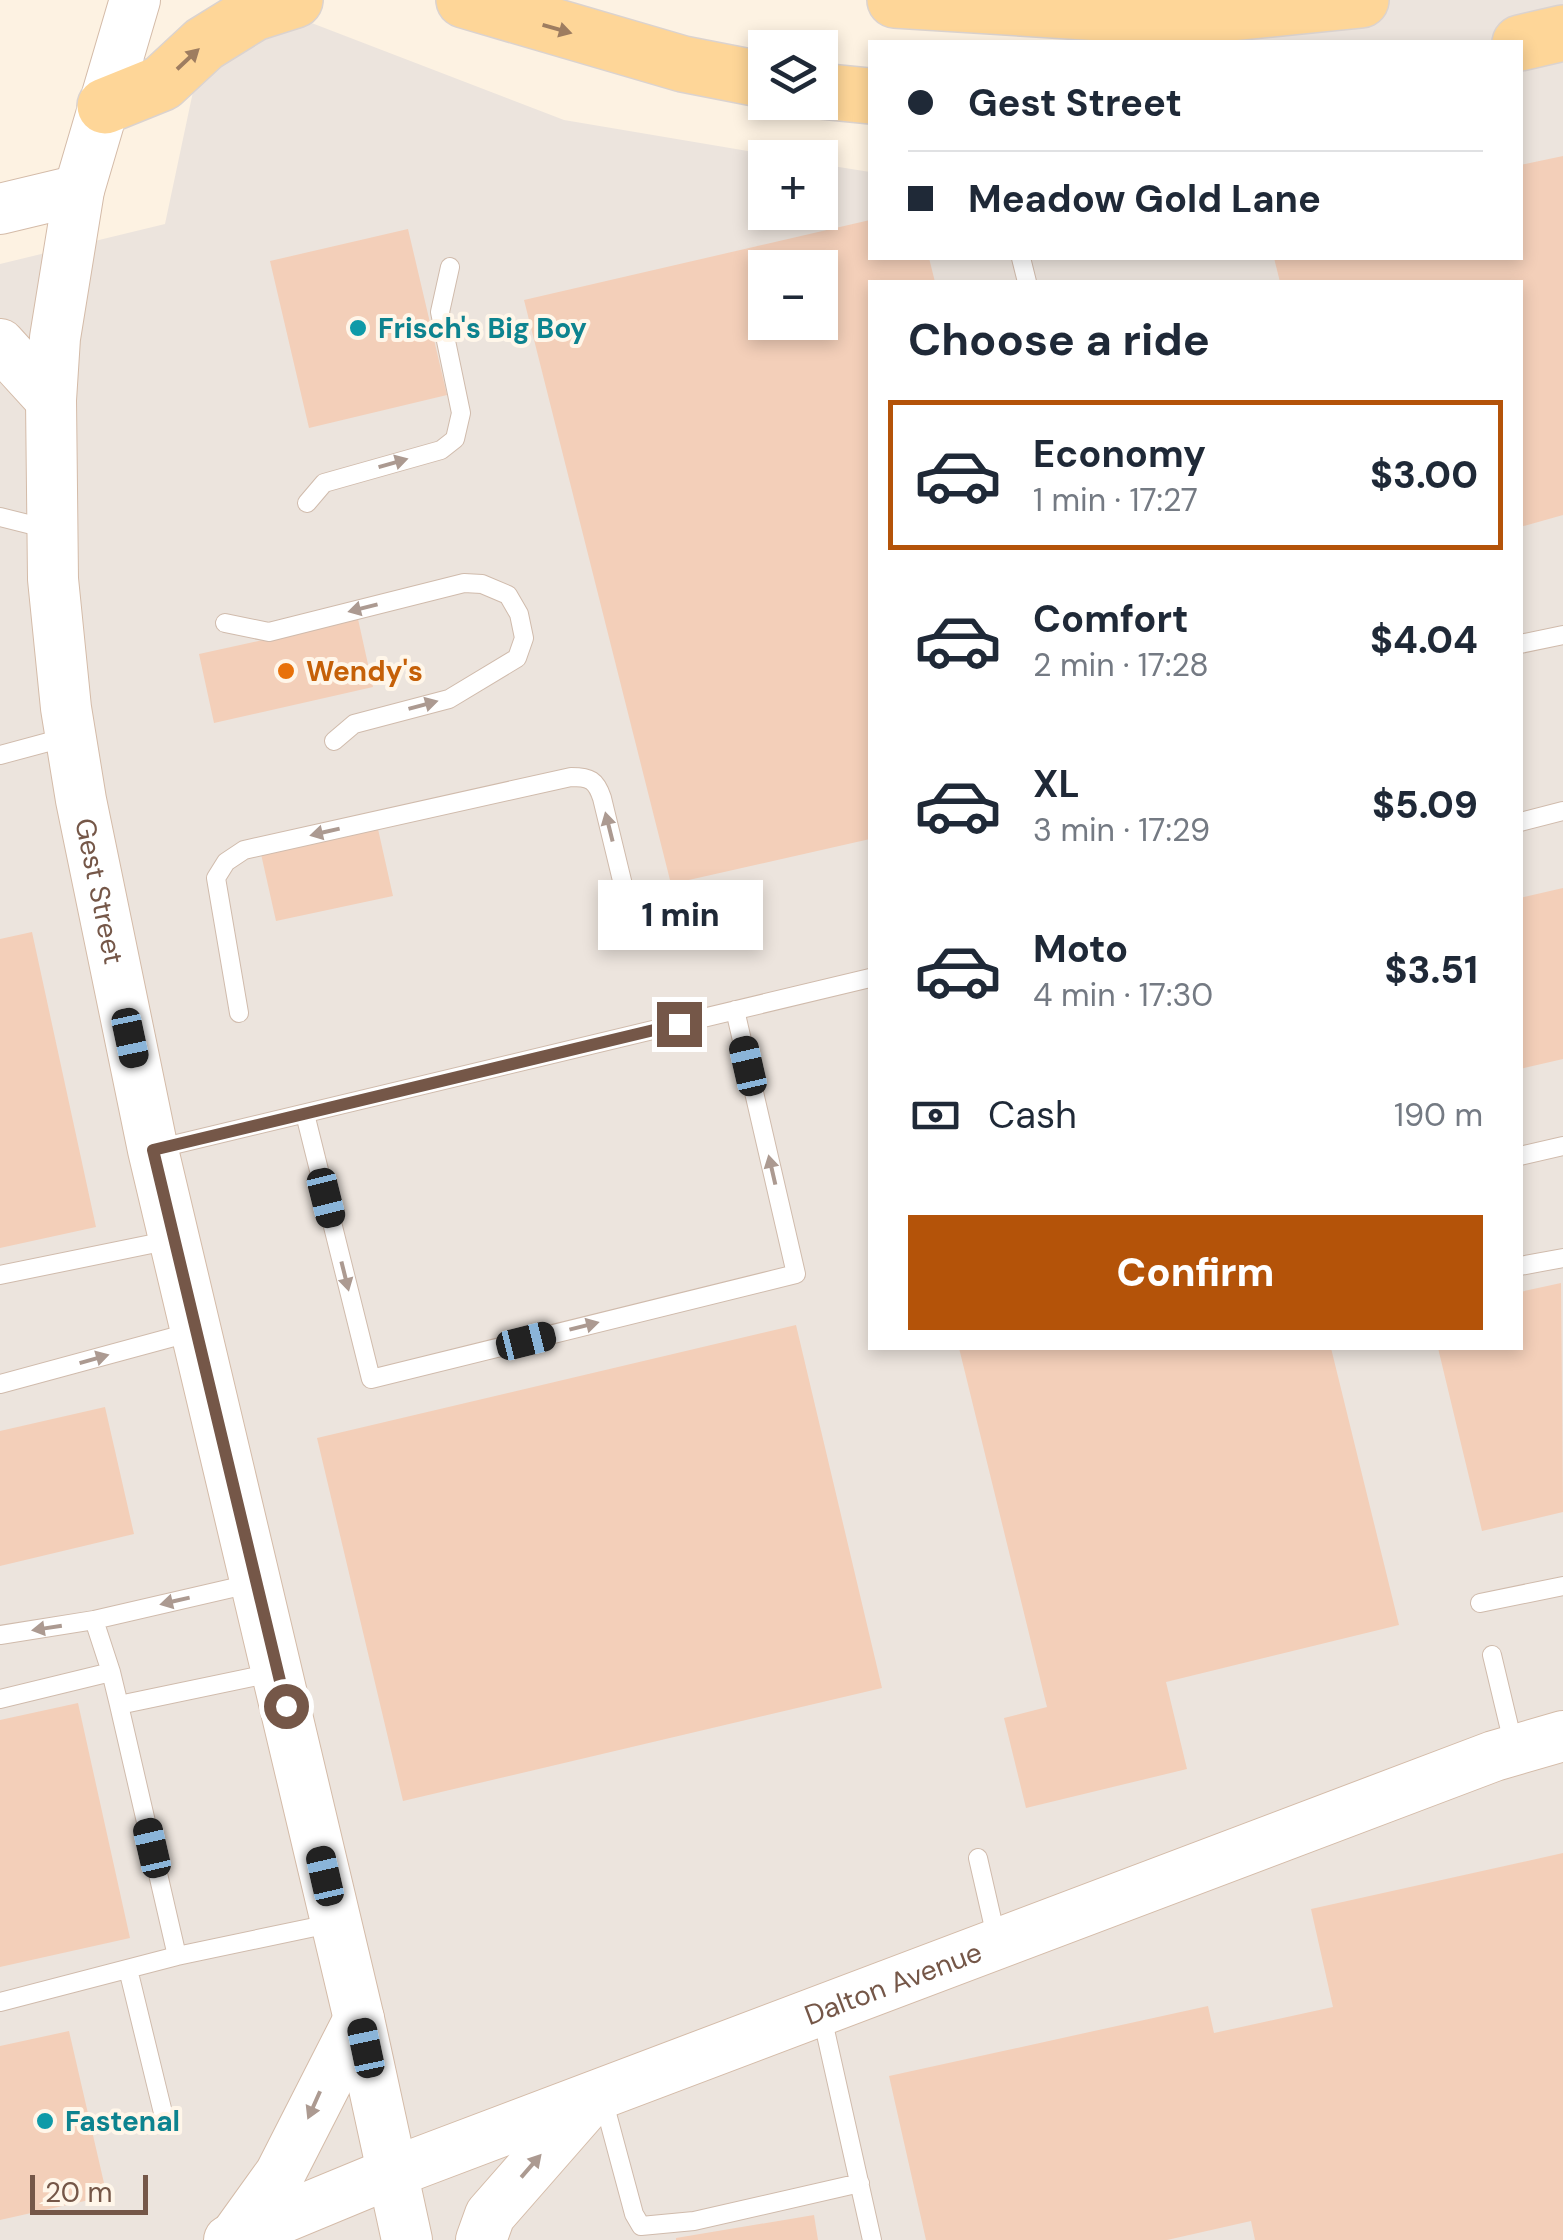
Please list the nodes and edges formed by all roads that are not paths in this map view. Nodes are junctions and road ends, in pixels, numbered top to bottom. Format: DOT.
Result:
graph roads {
  1 [pos="134,0"];
  2 [pos="295,0"];
  3 [pos="464,0"];
  4 [pos="895,0"];
  5 [pos="1361,0"];
  6 [pos="1563,33"];
  7 [pos="1523,41"];
  8 [pos="748,77"];
  9 [pos="838,93"];
  10 [pos="868,96"];
  11 [pos="105,106"];
  12 [pos="79,190"];
  13 [pos="0,209"];
  14 [pos="450,267"];
  15 [pos="0,344"];
  16 [pos="51,400"];
  17 [pos="307,503"];
  18 [pos="0,517"];
  19 [pos="52,530"];
  20 [pos="226,623"];
  21 [pos="1563,635"];
  22 [pos="1523,643"];
  23 [pos="71,736"];
  24 [pos="334,741"];
  25 [pos="0,755"];
  26 [pos="1563,811"];
  27 [pos="1523,821"];
  28 [pos="628,922"];
  29 [pos="868,978"];
  30 [pos="735,1010"];
  31 [pos="240,1012"];
  32 [pos="304,1114"];
  33 [pos="1563,1146"];
  34 [pos="153,1150"];
  35 [pos="1523,1155"];
  36 [pos="174,1239"];
  37 [pos="1563,1258"];
  38 [pos="1523,1265"];
  39 [pos="0,1274"];
  40 [pos="198,1330"];
  41 [pos="0,1384"];
  42 [pos="255,1582"];
  43 [pos="1563,1586"];
  44 [pos="1480,1603"];
  45 [pos="94,1620"];
  46 [pos="0,1635"];
  47 [pos="1492,1655"];
  48 [pos="111,1672"];
  49 [pos="278,1672"];
  50 [pos="0,1699"];
  51 [pos="119,1705"];
  52 [pos="1563,1736"];
  53 [pos="1515,1750"];
  54 [pos="978,1858"];
  55 [pos="336,1922"];
  56 [pos="998,1944"];
  57 [pos="177,1956"];
  58 [pos="128,1969"];
  59 [pos="0,2002"];
  60 [pos="821,2011"];
  61 [pos="359,2019"];
  62 [pos="597,2097"];
  63 [pos="166,2121"];
  64 [pos="392,2173"];
  65 [pos="860,2184"];
  66 [pos="232,2239"];
  67 [pos="407,2240"];
  68 [pos="480,2240"];
  69 [pos="872,2240"];
  1 -- 11 [label="main road, Gest Street"];
  11 -- 2 [label="main road, one-way"];
  3 -- 8 [label="main road, one-way"];
  4 -- 5 [label="main road"];
  6 -- 7 [label="main road"];
  9 -- 10 [label="main road"];
  11 -- 12 [label="main road, Gest Street"];
  12 -- 13 [label="main road"];
  12 -- 16 [label="main road, Gest Street"];
  17 -- 14 [label="lane, one-way"];
  15 -- 16 [label="main road"];
  16 -- 19 [label="main road, Gest Street"];
  18 -- 19 [label="lane"];
  19 -- 23 [label="main road, Gest Street"];
  24 -- 20 [label="lane, one-way"];
  21 -- 22 [label="lane"];
  23 -- 25 [label="lane"];
  23 -- 34 [label="main road, Gest Street"];
  26 -- 27 [label="lane"];
  28 -- 31 [label="lane, one-way"];
  29 -- 30 [label="lane"];
  30 -- 32 [label="lane"];
  32 -- 30 [label="lane, one-way"];
  32 -- 34 [label="lane"];
  33 -- 35 [label="lane"];
  34 -- 36 [label="main road, Gest Street"];
  36 -- 39 [label="lane"];
  36 -- 40 [label="main road, Gest Street"];
  37 -- 38 [label="lane"];
  41 -- 40 [label="lane, one-way"];
  40 -- 42 [label="main road, Gest Street"];
  42 -- 45 [label="lane, one-way"];
  42 -- 49 [label="main road, Gest Street"];
  43 -- 44 [label="lane"];
  45 -- 46 [label="lane, one-way"];
  45 -- 48 [label="lane"];
  47 -- 53 [label="lane"];
  48 -- 50 [label="lane"];
  48 -- 51 [label="lane"];
  49 -- 51 [label="lane"];
  49 -- 55 [label="main road, Gest Street"];
  51 -- 57 [label="lane"];
  52 -- 53 [label="main road, Dalton Avenue"];
  53 -- 56 [label="main road, Dalton Avenue"];
  54 -- 56 [label="lane"];
  55 -- 57 [label="lane"];
  55 -- 61 [label="main road, Gest Street"];
  56 -- 60 [label="main road, Dalton Avenue"];
  57 -- 58 [label="lane"];
  58 -- 59 [label="lane"];
  58 -- 63 [label="lane"];
  60 -- 62 [label="main road, Dalton Avenue"];
  60 -- 65 [label="lane"];
  61 -- 64 [label="main road, Gest Street"];
  61 -- 66 [label="main road, one-way"];
  62 -- 64 [label="main road, Dalton Avenue"];
  62 -- 65 [label="lane"];
  68 -- 62 [label="main road, one-way"];
  64 -- 66 [label="main road, Dalton Avenue"];
  64 -- 67 [label="main road, Gest Street"];
  65 -- 69 [label="lane"];
}
